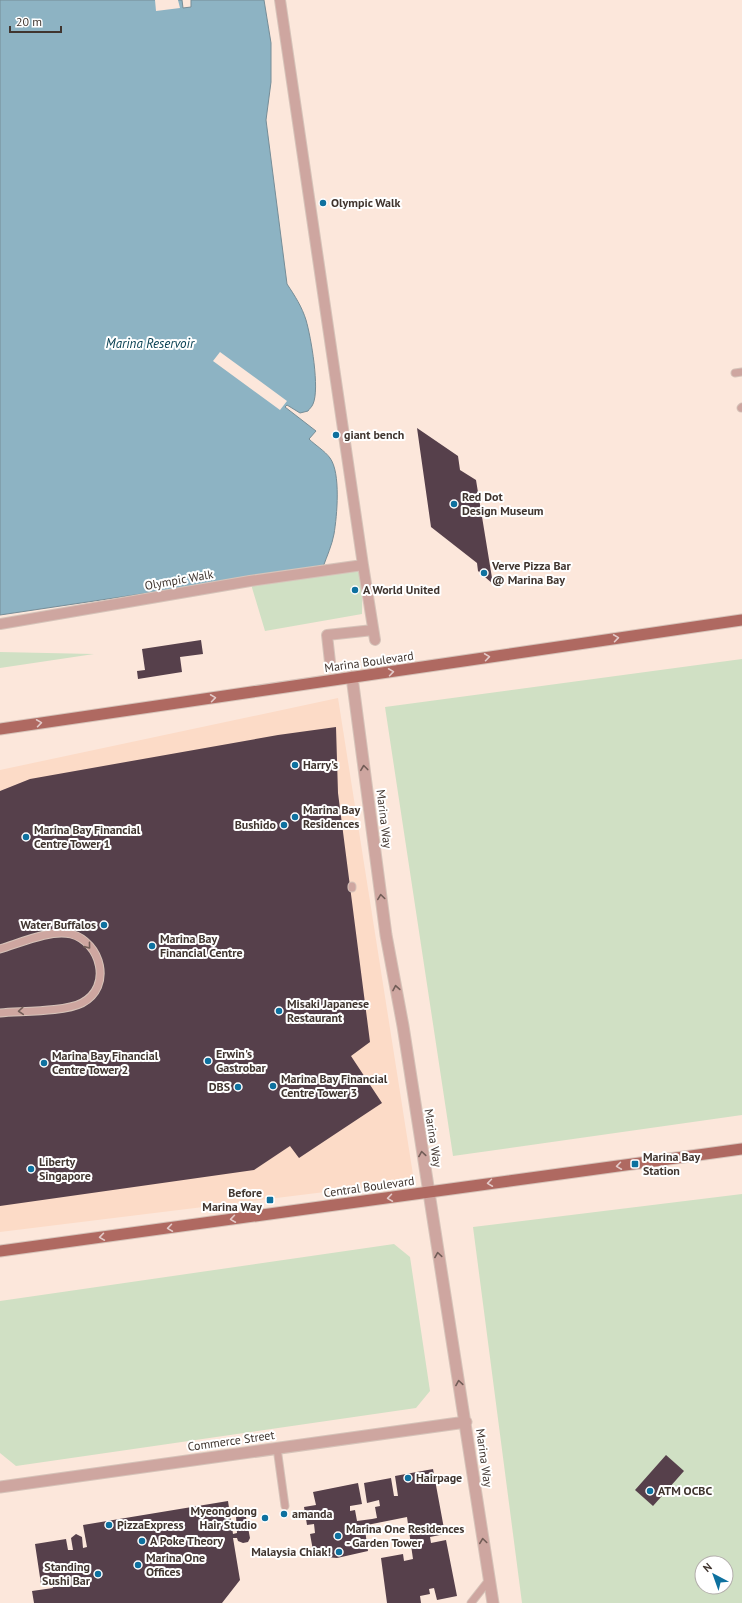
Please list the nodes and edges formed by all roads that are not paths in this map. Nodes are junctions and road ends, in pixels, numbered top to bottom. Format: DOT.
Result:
graph roads {
  1 [pos="280,0"];
  2 [pos="363,565"];
  3 [pos="742,620"];
  4 [pos="0,624"];
  5 [pos="373,630"];
  6 [pos="375,640"];
  7 [pos="330,662"];
  8 [pos="352,677"];
  9 [pos="0,729"];
  10 [pos="0,949"];
  11 [pos="0,1013"];
  12 [pos="742,1149"];
  13 [pos="428,1192"];
  14 [pos="0,1251"];
  15 [pos="466,1422"];
  16 [pos="277,1448"];
  17 [pos="0,1487"];
  18 [pos="285,1506"];
  19 [pos="489,1580"];
  20 [pos="471,1603"];
  21 [pos="493,1603"];
  1 -- 2 [label="street"];
  2 -- 4 [label="street, Olympic Walk"];
  2 -- 5 [label="street"];
  8 -- 3 [label="main road, Marina Boulevard, one-way"];
  5 -- 6 [label="street"];
  5 -- 7 [label="street"];
  9 -- 8 [label="main road, Marina Boulevard, one-way"];
  13 -- 8 [label="street, Marina Way, one-way"];
  10 -- 11 [label="lane, one-way"];
  12 -- 13 [label="main road, Central Boulevard, one-way"];
  13 -- 14 [label="main road, Central Boulevard, one-way"];
  15 -- 13 [label="street, Marina Way, one-way"];
  15 -- 16 [label="street, Commerce Street"];
  19 -- 15 [label="street, Marina Way, one-way"];
  16 -- 17 [label="street, Commerce Street"];
  16 -- 18 [label="lane"];
  19 -- 20 [label="lane"];
  19 -- 21 [label="street, Marina Way"];
}
